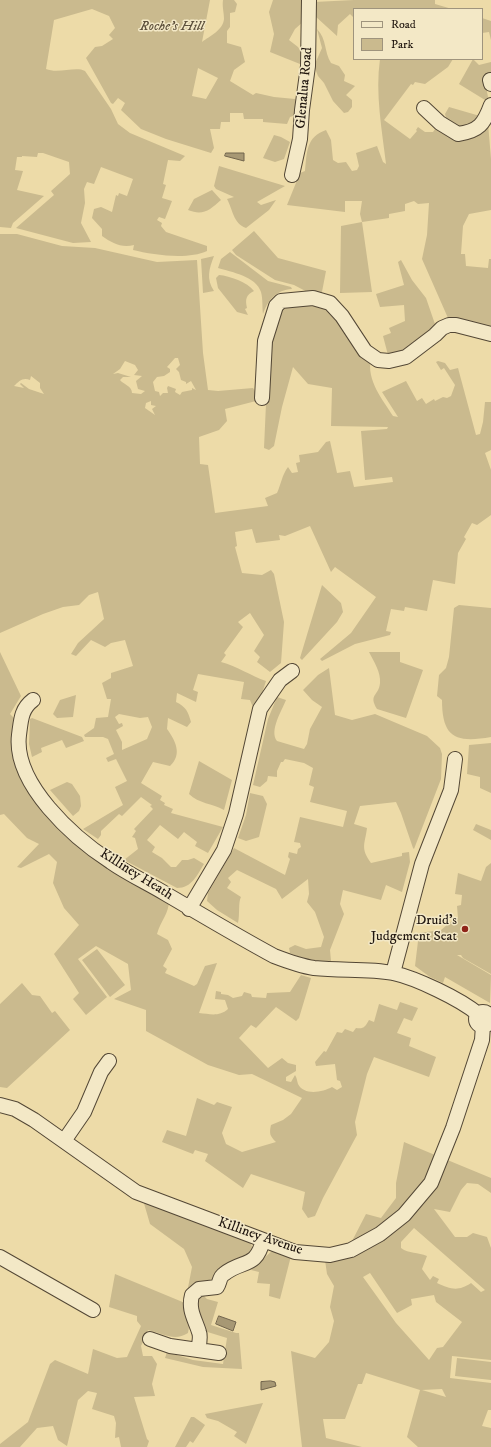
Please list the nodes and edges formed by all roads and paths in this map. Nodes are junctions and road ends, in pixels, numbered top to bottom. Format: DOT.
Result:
graph roads {
  1 [pos="309,0"];
  2 [pos="491,105"];
  3 [pos="424,108"];
  4 [pos="292,175"];
  5 [pos="491,334"];
  6 [pos="262,398"];
  7 [pos="292,671"];
  8 [pos="33,700"];
  9 [pos="455,759"];
  10 [pos="189,908"];
  11 [pos="393,973"];
  12 [pos="486,1019"];
  13 [pos="109,1061"];
  14 [pos="0,1105"];
  15 [pos="64,1142"];
  16 [pos="263,1240"];
  17 [pos="0,1257"];
  18 [pos="93,1310"];
  19 [pos="150,1339"];
  20 [pos="198,1350"];
  21 [pos="219,1353"];
  1 -- 4 [label="street, Glenalua Road"];
  2 -- 3 [label="street"];
  5 -- 6 [label="street"];
  7 -- 10 [label="street, Killiney Heath"];
  8 -- 10 [label="street, Killiney Heath"];
  9 -- 11 [label="street"];
  10 -- 11 [label="street, Killiney Heath"];
  11 -- 12 [label="street, Killiney Heath"];
  12 -- 16 [label="street, Killiney Avenue"];
  13 -- 15 [label="street"];
  14 -- 15 [label="street, Killiney Avenue"];
  15 -- 16 [label="street, Killiney Avenue"];
  16 -- 20 [label="street"];
  17 -- 18 [label="street"];
  19 -- 20 [label="street"];
  20 -- 21 [label="street"];
}
